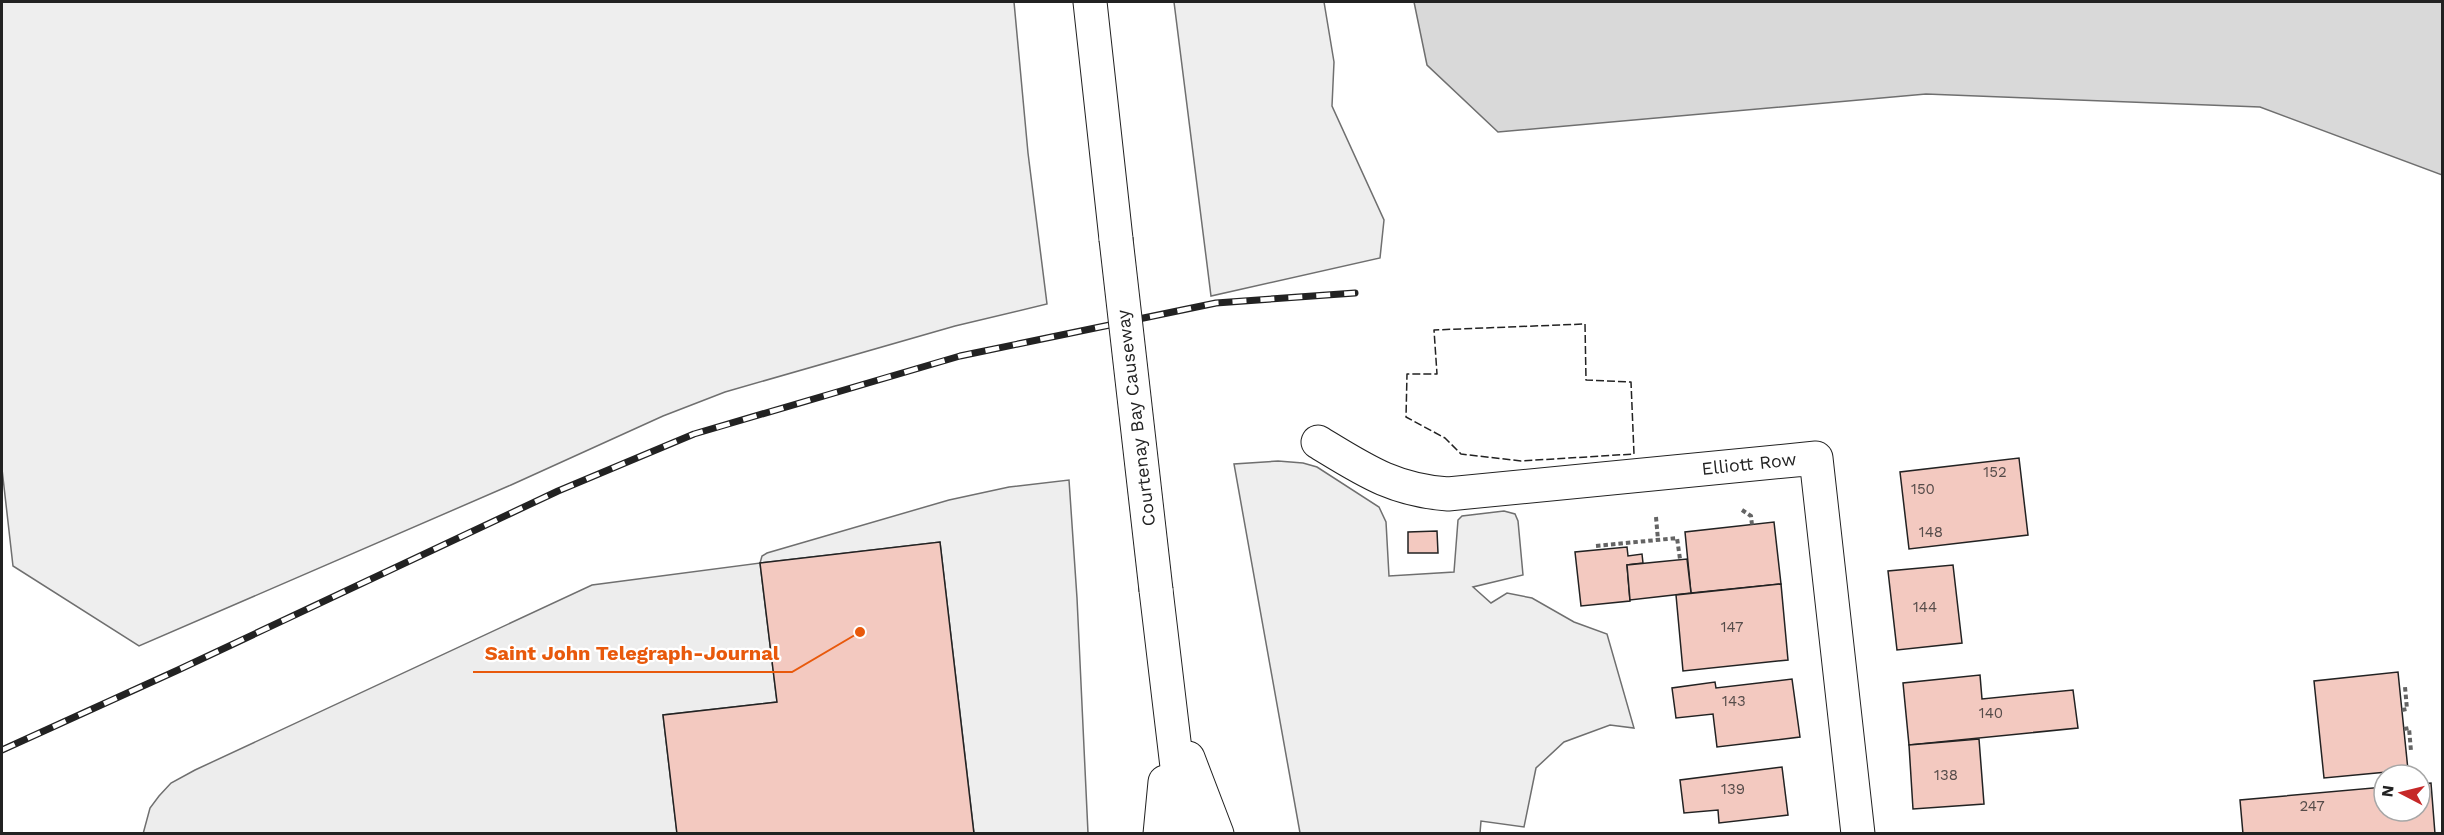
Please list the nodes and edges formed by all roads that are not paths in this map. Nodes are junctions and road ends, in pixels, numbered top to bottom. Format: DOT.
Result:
graph roads {
  1 [pos="1090,2"];
  2 [pos="1318,442"];
  3 [pos="1171,715"];
  4 [pos="1160,834"];
  5 [pos="1185,834"];
  6 [pos="1217,834"];
  7 [pos="1858,834"];
  1 -- 3 [label="main road, Courtenay Bay Causeway, bridge"];
  2 -- 7 [label="main road, Elliott Row"];
  3 -- 4 [label="main road"];
  3 -- 5 [label="main road, Courtenay Bay Causeway"];
  3 -- 6 [label="main road"];
}
